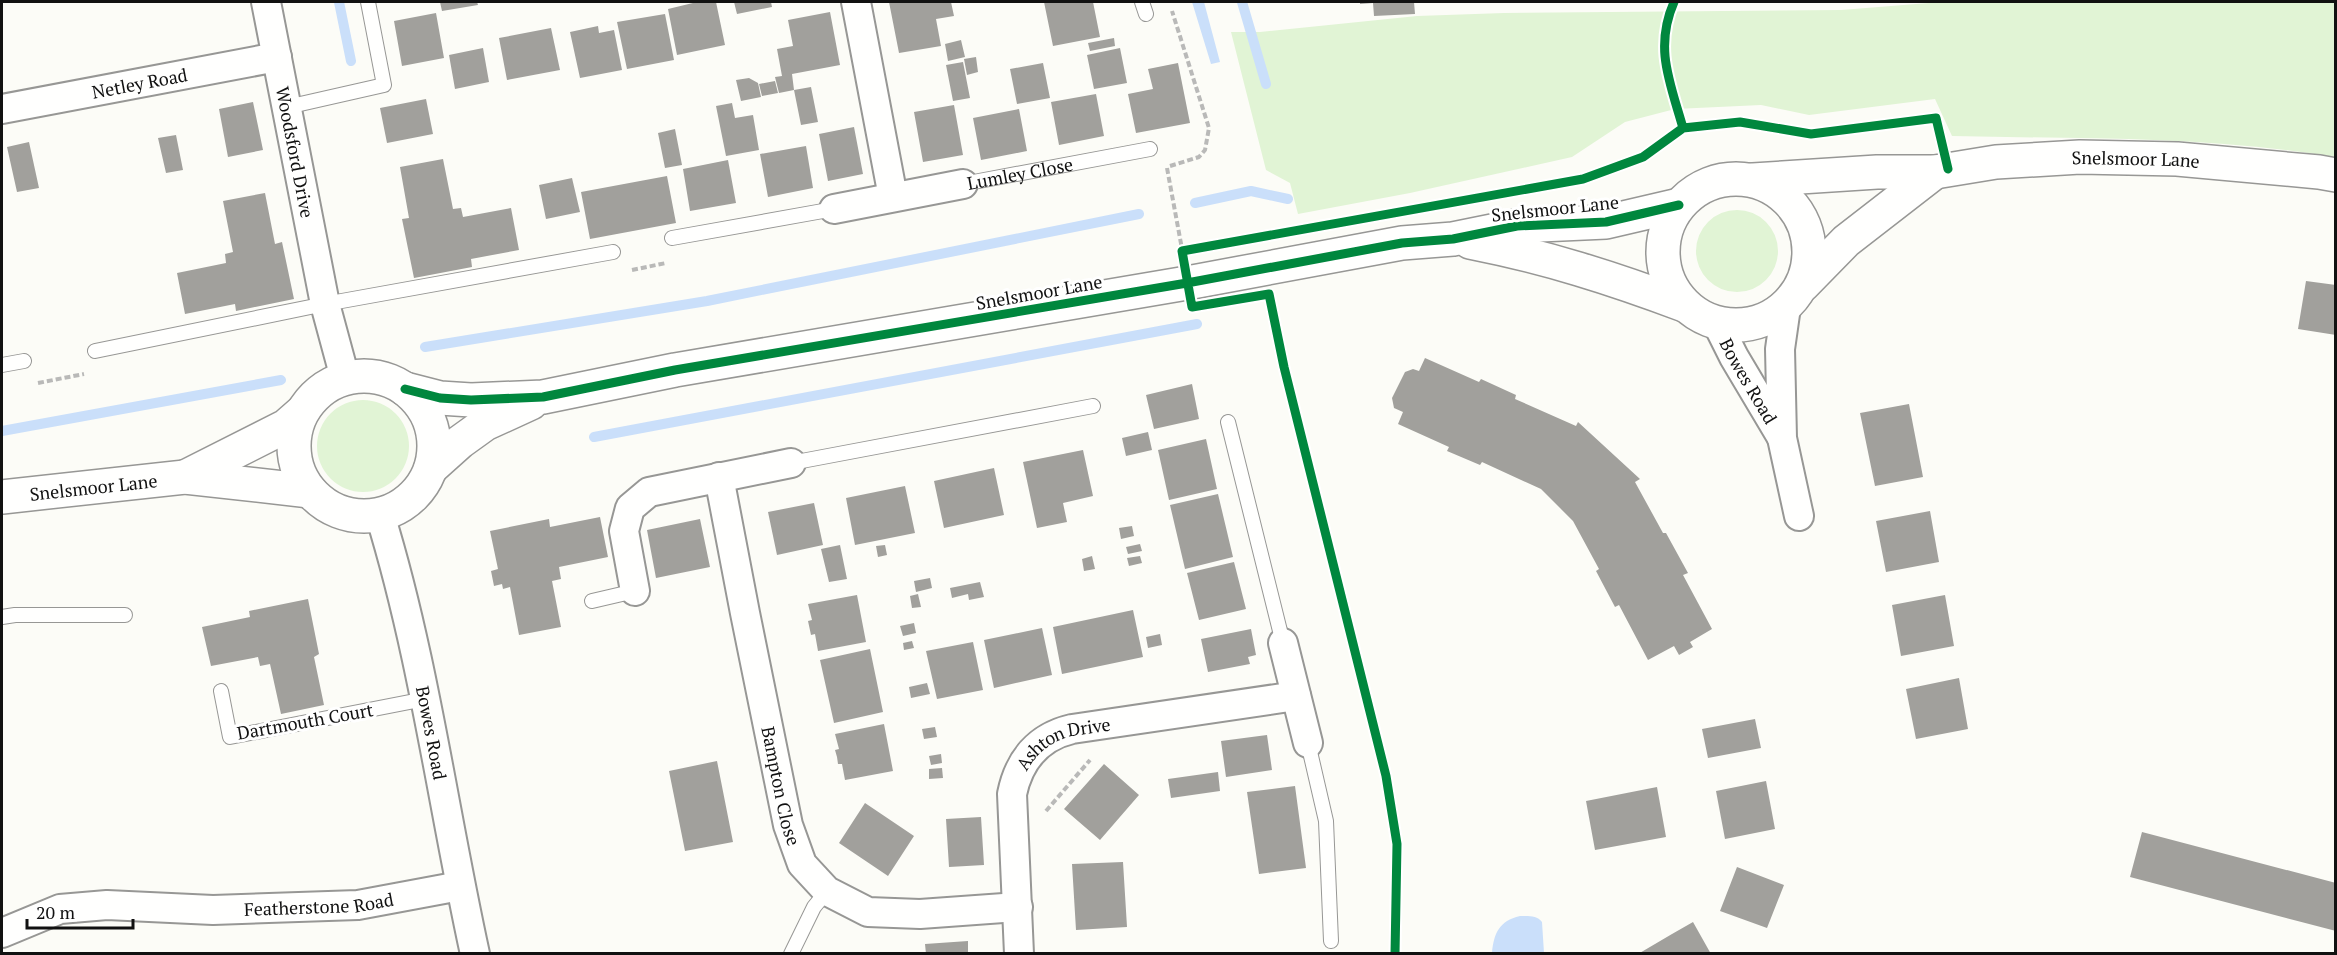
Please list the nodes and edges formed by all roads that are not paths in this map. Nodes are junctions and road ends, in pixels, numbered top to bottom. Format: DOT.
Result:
graph roads {
  1 [pos="266,2"];
  2 [pos="368,2"];
  3 [pos="856,2"];
  4 [pos="277,57"];
  5 [pos="287,107"];
  6 [pos="2,109"];
  7 [pos="1150,149"];
  8 [pos="1935,172"];
  9 [pos="2336,175"];
  10 [pos="1753,180"];
  11 [pos="963,184"];
  12 [pos="893,197"];
  13 [pos="1679,205"];
  14 [pos="834,209"];
  15 [pos="672,238"];
  16 [pos="1453,239"];
  17 [pos="613,252"];
  18 [pos="1794,296"];
  19 [pos="325,304"];
  20 [pos="1684,305"];
  21 [pos="1717,323"];
  22 [pos="95,351"];
  23 [pos="24,361"];
  24 [pos="2,366"];
  25 [pos="345,378"];
  26 [pos="405,388"];
  27 [pos="543,397"];
  28 [pos="1093,406"];
  29 [pos="302,412"];
  30 [pos="1228,422"];
  31 [pos="1782,438"];
  32 [pos="791,463"];
  33 [pos="431,468"];
  34 [pos="185,477"];
  35 [pos="719,477"];
  36 [pos="310,491"];
  37 [pos="2,497"];
  38 [pos="380,514"];
  39 [pos="1799,516"];
  40 [pos="635,591"];
  41 [pos="592,601"];
  42 [pos="124,615"];
  43 [pos="2,617"];
  44 [pos="1283,643"];
  45 [pos="221,691"];
  46 [pos="1296,696"];
  47 [pos="425,699"];
  48 [pos="1308,743"];
  49 [pos="460,886"];
  50 [pos="826,891"];
  51 [pos="1017,907"];
  52 [pos="2,933"];
  53 [pos="1332,941"];
  54 [pos="475,954"];
  55 [pos="791,954"];
  56 [pos="1020,954"];
  1 -- 4 [label="street, Woodsford Drive"];
  2 -- 5 [label="lane"];
  3 -- 12 [label="street"];
  4 -- 5 [label="street, Woodsford Drive"];
  4 -- 6 [label="street, Netley Road"];
  5 -- 19 [label="street, Woodsford Drive"];
  7 -- 11 [label="lane, Lumley Close"];
  8 -- 9 [label="street, Snelsmoor Lane"];
  8 -- 10 [label="street, Snelsmoor Lane"];
  8 -- 18 [label="street, Snelsmoor Lane"];
  10 -- 13 [label="street"];
  10 -- 18 [label="street"];
  11 -- 12 [label="street, Lumley Close"];
  12 -- 14 [label="street, Lumley Close"];
  13 -- 16 [label="street, Snelsmoor Lane"];
  13 -- 20 [label="street"];
  14 -- 15 [label="lane, Lumley Close"];
  16 -- 20 [label="street, Snelsmoor Lane"];
  16 -- 27 [label="street, Snelsmoor Lane"];
  17 -- 19 [label="lane"];
  18 -- 21 [label="street"];
  18 -- 31 [label="street, Bowes Road"];
  19 -- 22 [label="lane"];
  19 -- 25 [label="street, Woodsford Drive"];
  20 -- 21 [label="street"];
  21 -- 31 [label="street, Bowes Road"];
  23 -- 24 [label="lane"];
  25 -- 26 [label="street"];
  25 -- 29 [label="street"];
  26 -- 27 [label="street, Snelsmoor Lane"];
  26 -- 33 [label="street"];
  27 -- 33 [label="street, Snelsmoor Lane"];
  28 -- 32 [label="lane"];
  29 -- 34 [label="street, Snelsmoor Lane"];
  29 -- 36 [label="street"];
  30 -- 44 [label="lane"];
  31 -- 39 [label="street, Bowes Road"];
  32 -- 35 [label="street"];
  33 -- 38 [label="street"];
  34 -- 36 [label="street, Snelsmoor Lane"];
  34 -- 37 [label="street, Snelsmoor Lane"];
  35 -- 40 [label="street"];
  35 -- 50 [label="street, Bampton Close"];
  36 -- 38 [label="street"];
  38 -- 47 [label="street, Bowes Road"];
  40 -- 41 [label="lane"];
  42 -- 43 [label="lane"];
  44 -- 46 [label="street"];
  45 -- 47 [label="lane, Dartmouth Court"];
  46 -- 48 [label="street"];
  46 -- 51 [label="street, Ashton Drive"];
  47 -- 49 [label="street, Bowes Road"];
  48 -- 53 [label="lane"];
  49 -- 52 [label="street, Featherstone Road"];
  49 -- 54 [label="street, Bowes Road"];
  50 -- 51 [label="street, Bampton Close"];
  50 -- 55 [label="lane"];
  51 -- 56 [label="street, Ashton Drive"];
}
